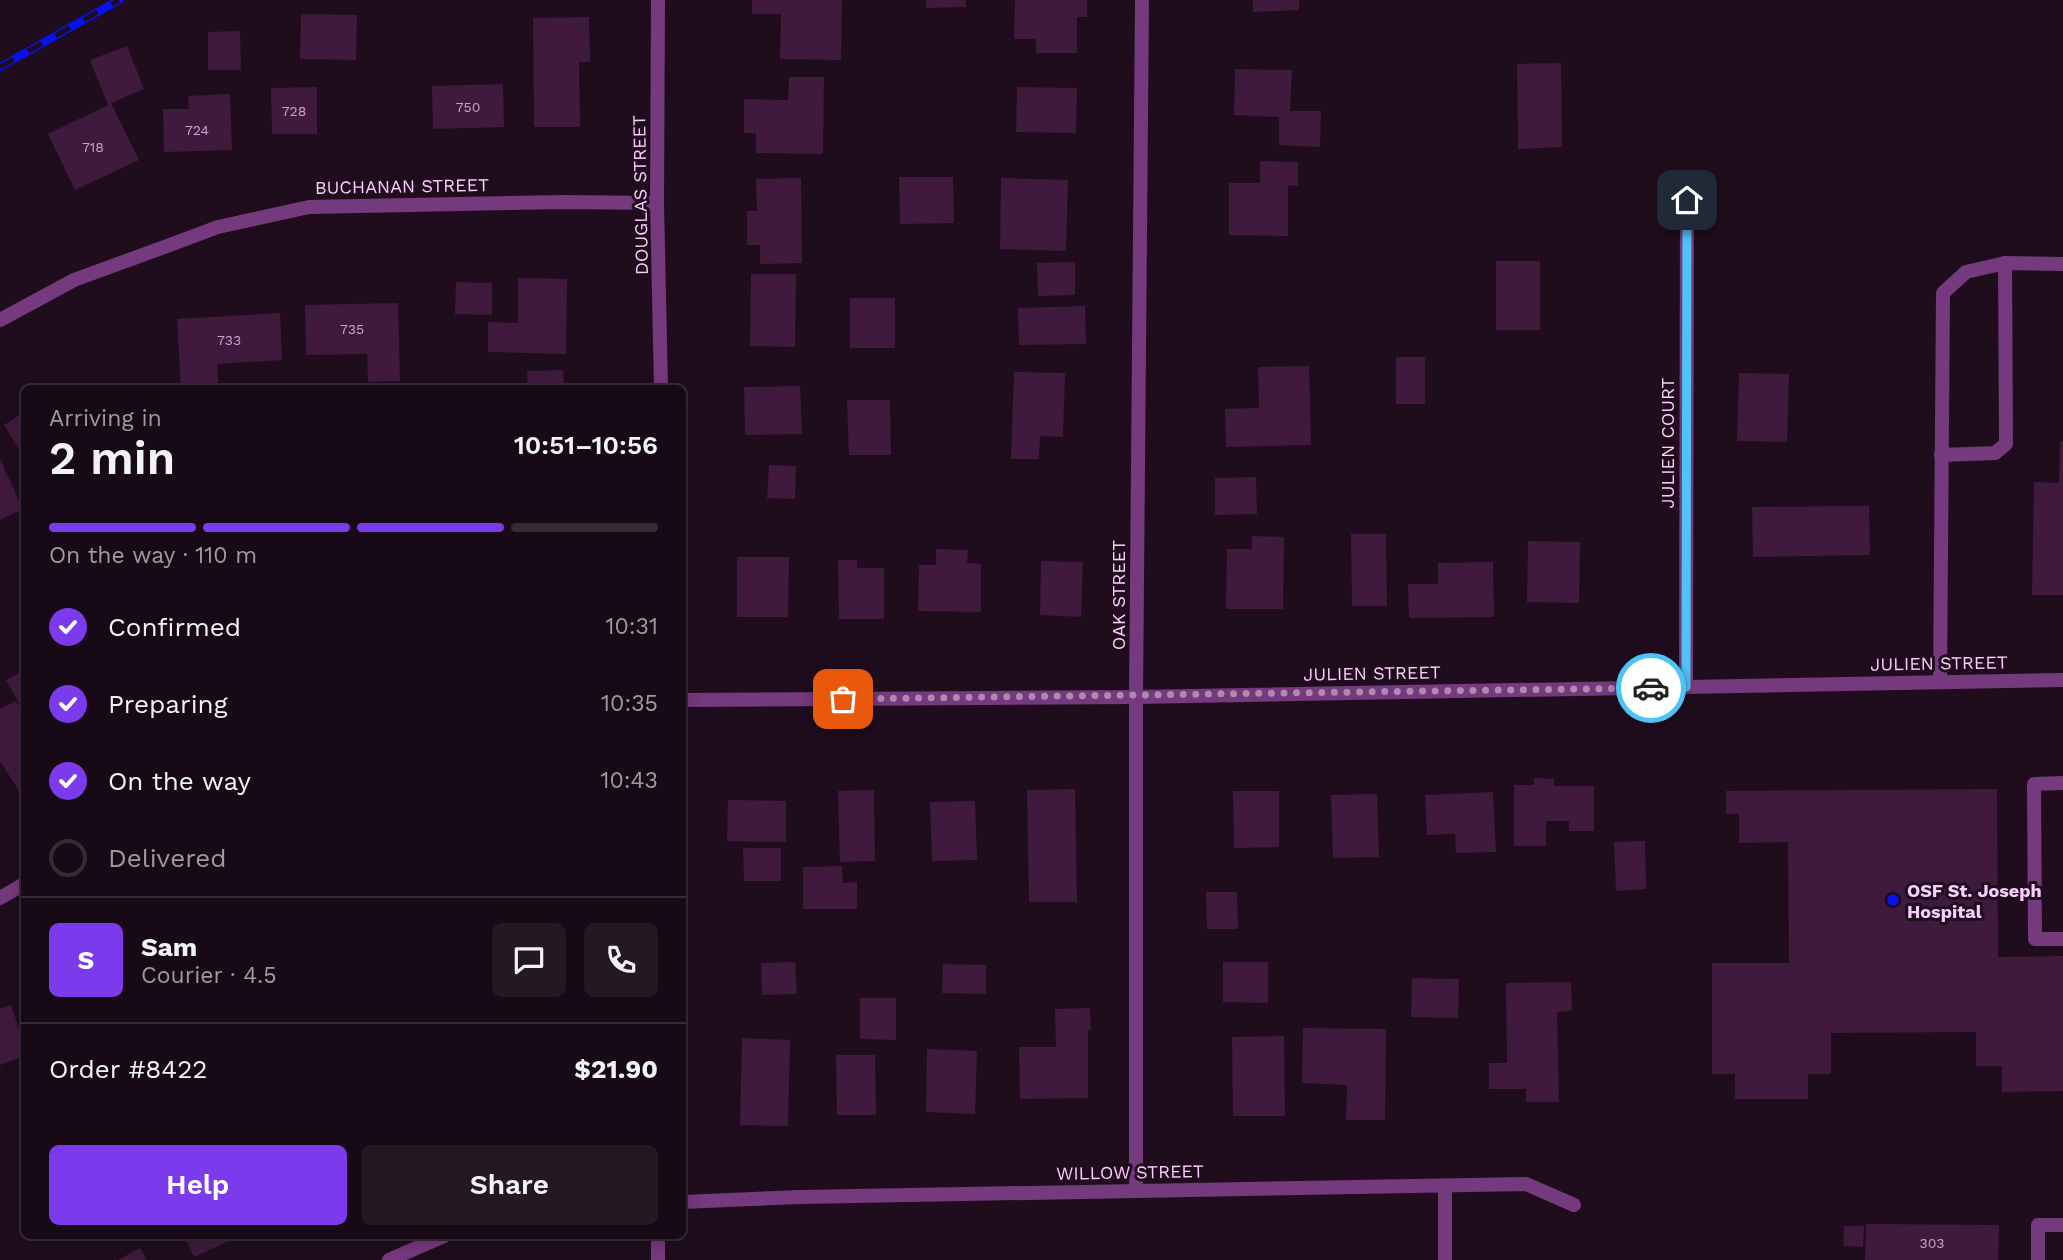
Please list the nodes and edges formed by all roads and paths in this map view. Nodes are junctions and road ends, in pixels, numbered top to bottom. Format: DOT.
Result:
graph roads {
  1 [pos="658,0"];
  2 [pos="1142,0"];
  3 [pos="1687,200"];
  4 [pos="657,203"];
  5 [pos="2005,263"];
  6 [pos="2063,264"];
  7 [pos="0,320"];
  8 [pos="660,385"];
  9 [pos="1941,456"];
  10 [pos="2063,680"];
  11 [pos="1940,682"];
  12 [pos="1686,687"];
  13 [pos="1136,696"];
  14 [pos="686,700"];
  15 [pos="2063,783"];
  16 [pos="21,886"];
  17 [pos="0,898"];
  18 [pos="2063,939"];
  19 [pos="1445,1186"];
  20 [pos="1136,1191"];
  21 [pos="686,1202"];
  22 [pos="1574,1205"];
  23 [pos="2063,1225"];
  24 [pos="437,1239"];
  25 [pos="658,1239"];
  26 [pos="389,1260"];
  27 [pos="657,1260"];
  28 [pos="1445,1260"];
  29 [pos="2038,1260"];
  1 -- 4 [label="street, DOUGLAS STREET"];
  2 -- 13 [label="street, OAK STREET"];
  3 -- 12 [label="street, JULIEN COURT"];
  4 -- 7 [label="street, BUCHANAN STREET"];
  4 -- 8 [label="street, DOUGLAS STREET"];
  5 -- 6 [label="street"];
  5 -- 9 [label="street"];
  5 -- 9 [label="street"];
  9 -- 11 [label="street"];
  10 -- 11 [label="street, JULIEN STREET"];
  11 -- 12 [label="street, JULIEN STREET"];
  12 -- 13 [label="street, JULIEN STREET"];
  13 -- 14 [label="street, JULIEN STREET"];
  13 -- 20 [label="street, OAK STREET"];
  15 -- 18 [label="street"];
  16 -- 17 [label="street"];
  19 -- 20 [label="street, WILLOW STREET"];
  19 -- 22 [label="street, WILLOW STREET"];
  19 -- 28 [label="street"];
  20 -- 21 [label="street, WILLOW STREET"];
  23 -- 29 [label="street"];
  24 -- 26 [label="street"];
  25 -- 27 [label="street"];
}
